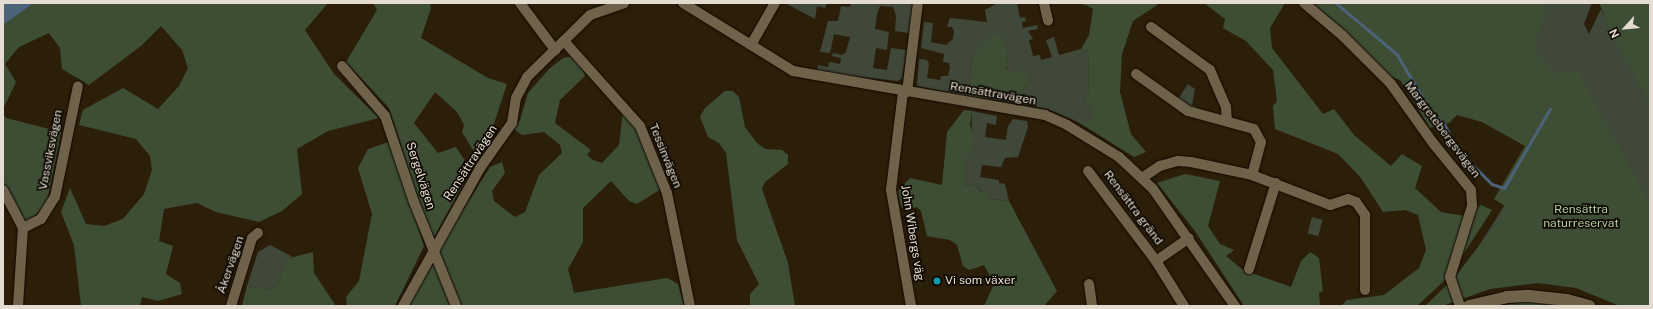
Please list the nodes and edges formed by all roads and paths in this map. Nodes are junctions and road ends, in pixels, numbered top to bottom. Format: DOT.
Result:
graph roads {
  1 [pos="520,3"];
  2 [pos="624,3"];
  3 [pos="683,3"];
  4 [pos="775,3"];
  5 [pos="918,3"];
  6 [pos="1044,3"];
  7 [pos="1304,3"];
  8 [pos="1048,21"];
  9 [pos="1151,27"];
  10 [pos="564,41"];
  11 [pos="750,45"];
  12 [pos="555,50"];
  13 [pos="342,66"];
  14 [pos="1136,74"];
  15 [pos="78,86"];
  16 [pos="905,92"];
  17 [pos="1227,121"];
  18 [pos="1088,171"];
  19 [pos="1252,175"];
  20 [pos="1142,178"];
  21 [pos="1276,183"];
  22 [pos="3,190"];
  23 [pos="23,228"];
  24 [pos="258,233"];
  25 [pos="1190,238"];
  26 [pos="432,250"];
  27 [pos="1156,261"];
  28 [pos="1249,269"];
  29 [pos="1090,284"];
  30 [pos="1365,290"];
  31 [pos="18,306"];
  32 [pos="231,306"];
  33 [pos="403,306"];
  34 [pos="456,306"];
  35 [pos="690,306"];
  36 [pos="911,306"];
  37 [pos="1092,306"];
  38 [pos="1184,306"];
  39 [pos="1235,306"];
  40 [pos="1460,306"];
  41 [pos="1469,306"];
  42 [pos="1589,306"];
  1 -- 12 [label="street"];
  2 -- 10 [label="street, Rensättravägen"];
  3 -- 11 [label="street, Rensättravägen"];
  4 -- 11 [label="street"];
  5 -- 16 [label="street, John Wibergs väg"];
  6 -- 8 [label="street"];
  7 -- 40 [label="street, Margretebergsvägen"];
  9 -- 17 [label="street"];
  10 -- 12 [label="street, Rensättravägen"];
  10 -- 35 [label="street, Tessinvägen"];
  11 -- 16 [label="street, Rensättravägen"];
  12 -- 26 [label="street, Rensättravägen"];
  13 -- 26 [label="street, Sergelvägen"];
  14 -- 17 [label="street"];
  15 -- 23 [label="street, Vassviksvägen"];
  16 -- 20 [label="street, Rensättravägen"];
  16 -- 36 [label="street, John Wibergs väg"];
  17 -- 19 [label="street"];
  18 -- 27 [label="street, Rensättra gränd"];
  19 -- 20 [label="street"];
  19 -- 21 [label="street"];
  20 -- 25 [label="street, Rensättravägen"];
  21 -- 28 [label="street"];
  21 -- 30 [label="street"];
  22 -- 23 [label="street"];
  23 -- 31 [label="street"];
  24 -- 32 [label="street, Åkervägen"];
  25 -- 27 [label="street, Rensättra gränd"];
  25 -- 39 [label="street, Rensättravägen"];
  26 -- 33 [label="street, Rensättravägen"];
  26 -- 34 [label="street, Sergelvägen"];
  27 -- 38 [label="street, Rensättra gränd"];
  29 -- 37 [label="street"];
  41 -- 42 [label="street"];
}
